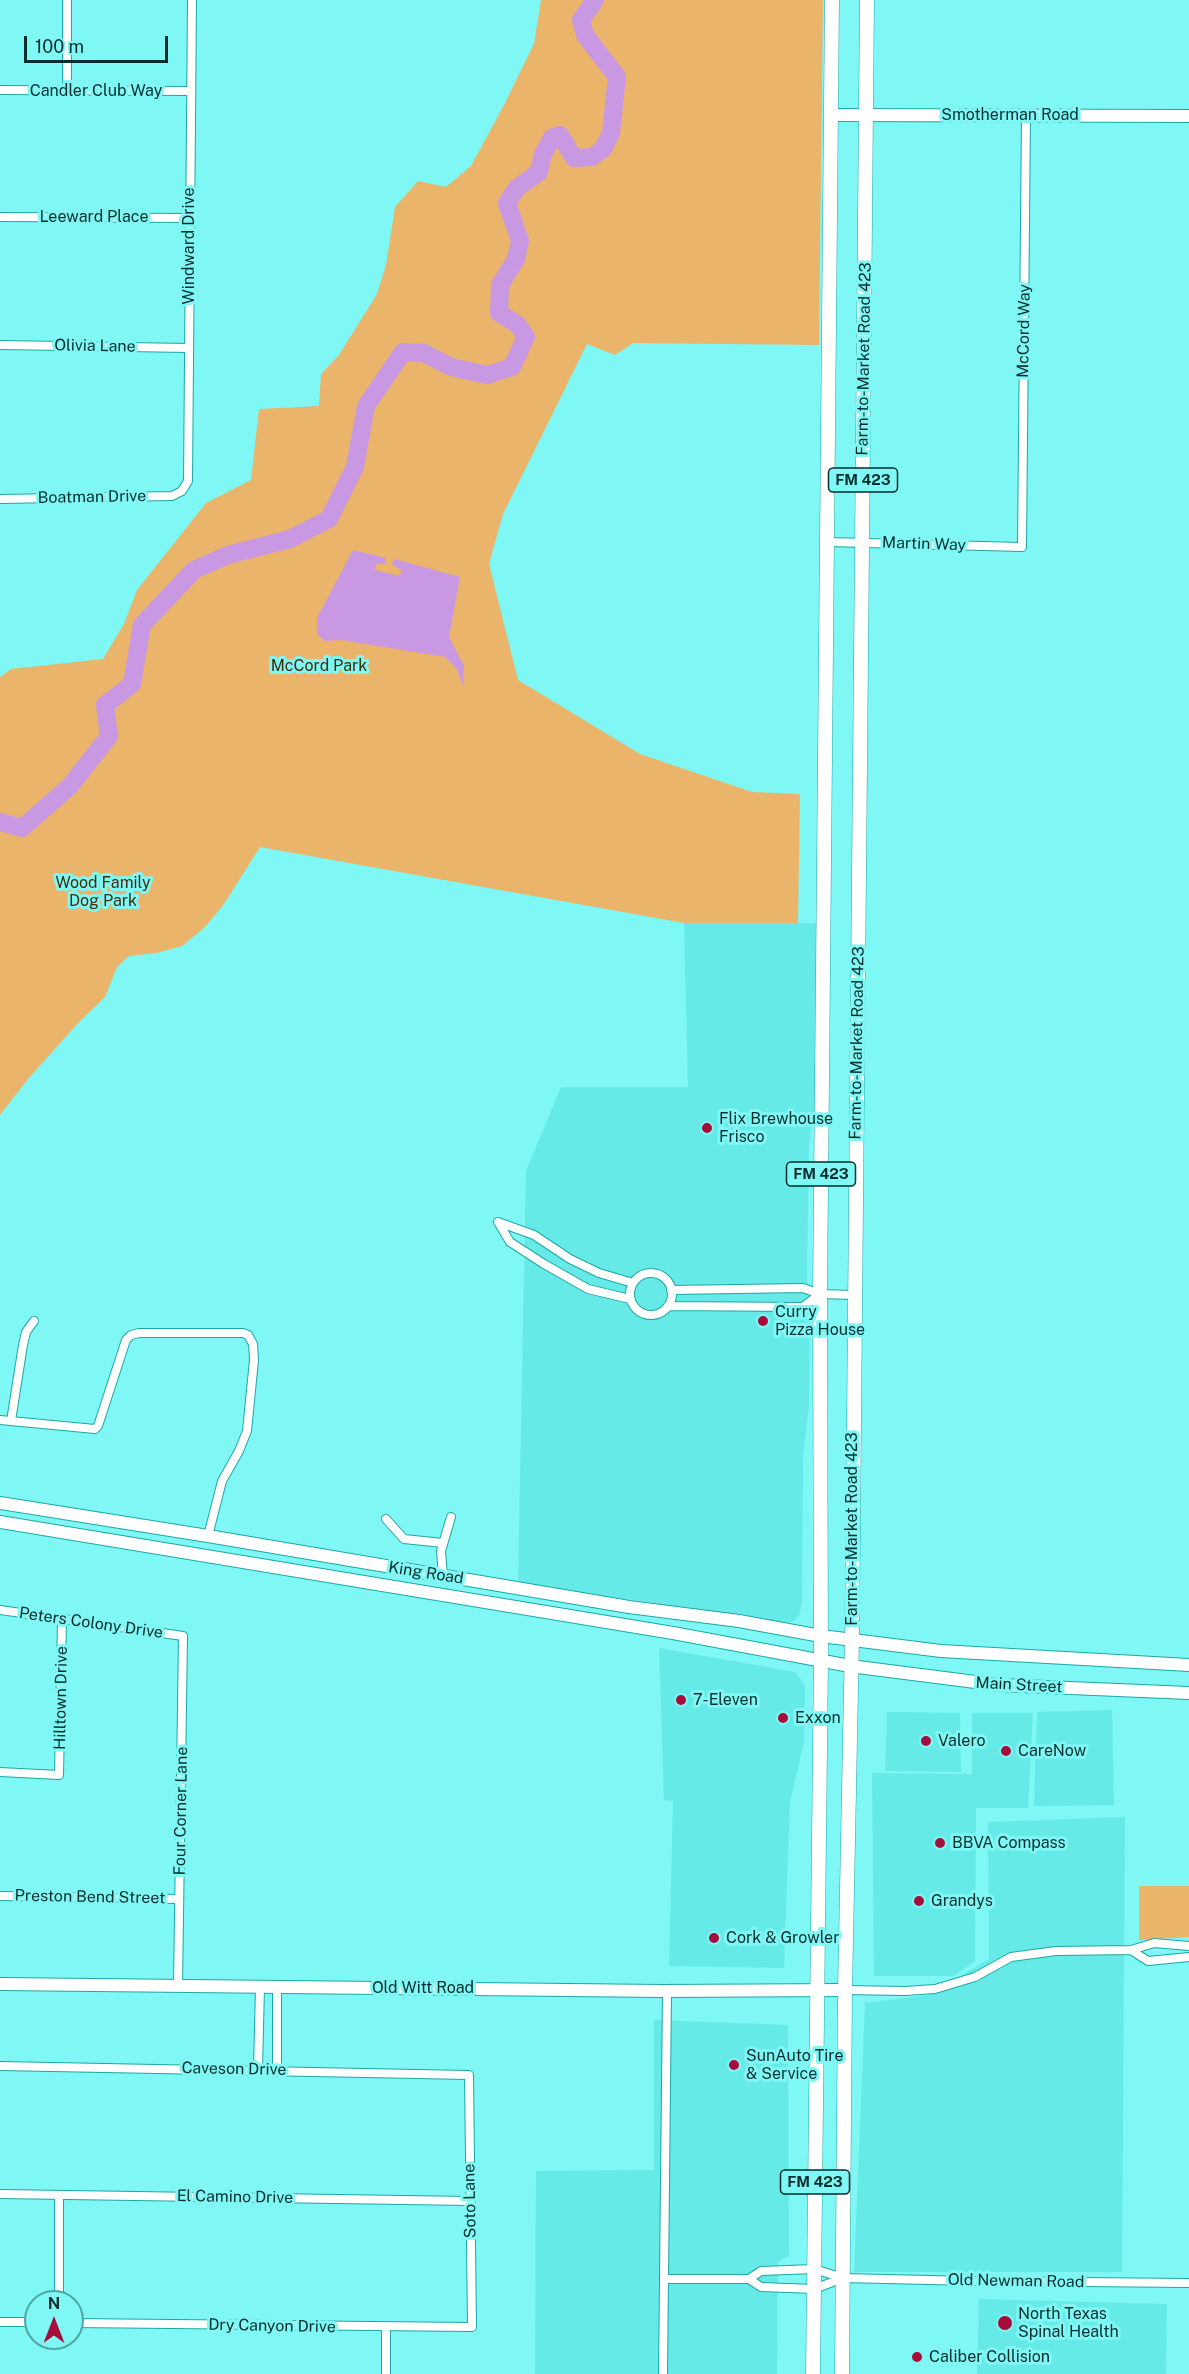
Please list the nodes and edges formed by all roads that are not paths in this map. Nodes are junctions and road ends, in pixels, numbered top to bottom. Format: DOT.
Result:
graph roads {
  1 [pos="67,0"];
  2 [pos="192,0"];
  3 [pos="832,0"];
  4 [pos="867,0"];
  5 [pos="0,90"];
  6 [pos="66,90"];
  7 [pos="191,91"];
  8 [pos="1026,114"];
  9 [pos="831,115"];
  10 [pos="866,116"];
  11 [pos="1189,116"];
  12 [pos="0,217"];
  13 [pos="189,218"];
  14 [pos="0,345"];
  15 [pos="189,348"];
  16 [pos="182,491"];
  17 [pos="0,499"];
  18 [pos="827,542"];
  19 [pos="862,542"];
  20 [pos="1022,547"];
  21 [pos="633,1283"];
  22 [pos="671,1290"];
  23 [pos="820,1294"];
  24 [pos="855,1295"];
  25 [pos="630,1299"];
  26 [pos="668,1306"];
  27 [pos="34,1321"];
  28 [pos="0,1419"];
  29 [pos="11,1421"];
  30 [pos="0,1503"];
  31 [pos="451,1517"];
  32 [pos="386,1519"];
  33 [pos="0,1522"];
  34 [pos="208,1536"];
  35 [pos="443,1543"];
  36 [pos="205,1555"];
  37 [pos="443,1576"];
  38 [pos="440,1596"];
  39 [pos="0,1610"];
  40 [pos="675,1612"];
  41 [pos="62,1620"];
  42 [pos="673,1633"];
  43 [pos="183,1636"];
  44 [pos="821,1636"];
  45 [pos="852,1640"];
  46 [pos="821,1660"];
  47 [pos="1189,1665"];
  48 [pos="850,1666"];
  49 [pos="1189,1693"];
  50 [pos="0,1772"];
  51 [pos="0,1896"];
  52 [pos="179,1899"];
  53 [pos="1189,1946"];
  54 [pos="1131,1950"];
  55 [pos="1189,1957"];
  56 [pos="0,1984"];
  57 [pos="178,1986"];
  58 [pos="260,1987"];
  59 [pos="277,1988"];
  60 [pos="816,1990"];
  61 [pos="845,1990"];
  62 [pos="667,1991"];
  63 [pos="0,2066"];
  64 [pos="258,2069"];
  65 [pos="277,2070"];
  66 [pos="469,2075"];
  67 [pos="0,2194"];
  68 [pos="59,2195"];
  69 [pos="470,2201"];
  70 [pos="814,2270"];
  71 [pos="843,2278"];
  72 [pos="664,2279"];
  73 [pos="749,2279"];
  74 [pos="1189,2283"];
  75 [pos="814,2289"];
  76 [pos="59,2290"];
  77 [pos="0,2322"];
  78 [pos="24,2322"];
  79 [pos="84,2323"];
  80 [pos="472,2327"];
  81 [pos="386,2328"];
  82 [pos="386,2374"];
  83 [pos="663,2374"];
  84 [pos="813,2374"];
  85 [pos="842,2374"];
  1 -- 6 [label="street"];
  2 -- 7 [label="street, Windward Drive"];
  3 -- 9 [label="main road, Farm-to-Market Road 423 / FM 423"];
  4 -- 10 [label="main road, Farm-to-Market Road 423 / FM 423"];
  5 -- 6 [label="street, Candler Club Way"];
  6 -- 7 [label="street, Candler Club Way"];
  7 -- 13 [label="street, Windward Drive"];
  8 -- 10 [label="street, Smotherman Road"];
  8 -- 11 [label="street, Smotherman Road"];
  8 -- 20 [label="street, McCord Way"];
  9 -- 10 [label="street, Smotherman Road"];
  9 -- 18 [label="main road, Farm-to-Market Road 423 / FM 423"];
  10 -- 19 [label="main road, Farm-to-Market Road 423 / FM 423"];
  12 -- 13 [label="street, Leeward Place"];
  13 -- 15 [label="street, Windward Drive"];
  14 -- 15 [label="street, Olivia Lane"];
  15 -- 16 [label="street, Windward Drive"];
  16 -- 17 [label="street, Boatman Drive"];
  18 -- 19 [label="street, Martin Way"];
  18 -- 23 [label="main road, Farm-to-Market Road 423 / FM 423"];
  19 -- 20 [label="street, Martin Way"];
  19 -- 24 [label="main road, Farm-to-Market Road 423 / FM 423"];
  21 -- 22 [label="street"];
  21 -- 25 [label="street"];
  21 -- 25 [label="street"];
  22 -- 23 [label="street"];
  22 -- 26 [label="street"];
  23 -- 24 [label="street"];
  23 -- 26 [label="street"];
  23 -- 44 [label="main road, Farm-to-Market Road 423 / FM 423"];
  24 -- 45 [label="main road, Farm-to-Market Road 423 / FM 423"];
  25 -- 26 [label="street"];
  27 -- 29 [label="street"];
  28 -- 29 [label="street"];
  29 -- 34 [label="street"];
  30 -- 34 [label="street, King Road"];
  31 -- 35 [label="street"];
  32 -- 35 [label="street"];
  33 -- 36 [label="street, King Road"];
  34 -- 36 [label="street"];
  34 -- 37 [label="street, King Road"];
  35 -- 37 [label="street"];
  36 -- 38 [label="street, King Road"];
  37 -- 38 [label="street"];
  37 -- 40 [label="street, King Road"];
  38 -- 42 [label="street, King Road"];
  39 -- 41 [label="street, Peters Colony Drive"];
  40 -- 42 [label="street"];
  40 -- 44 [label="street, King Road"];
  41 -- 43 [label="street, Peters Colony Drive"];
  41 -- 50 [label="street, Hilltown Drive"];
  42 -- 46 [label="street, King Road"];
  43 -- 52 [label="street, Four Corner Lane"];
  44 -- 45 [label="street, King Road"];
  44 -- 46 [label="main road, Farm-to-Market Road 423 / FM 423"];
  45 -- 47 [label="street, Main Street"];
  45 -- 48 [label="main road, Farm-to-Market Road 423 / FM 423"];
  46 -- 48 [label="street, King Road"];
  46 -- 60 [label="main road, Farm-to-Market Road 423 / FM 423"];
  48 -- 49 [label="street, Main Street"];
  48 -- 61 [label="main road, Farm-to-Market Road 423 / FM 423"];
  51 -- 52 [label="street, Preston Bend Street"];
  52 -- 57 [label="street, Four Corner Lane"];
  53 -- 54 [label="street"];
  54 -- 55 [label="street"];
  54 -- 61 [label="street"];
  56 -- 57 [label="street, Old Witt Road"];
  57 -- 58 [label="street, Old Witt Road"];
  58 -- 59 [label="street, Old Witt Road"];
  58 -- 64 [label="street"];
  59 -- 62 [label="street, Old Witt Road"];
  59 -- 65 [label="street"];
  60 -- 61 [label="street, Old Witt Road"];
  60 -- 62 [label="street, Old Witt Road"];
  60 -- 70 [label="main road, Farm-to-Market Road 423 / FM 423"];
  61 -- 71 [label="main road, Farm-to-Market Road 423 / FM 423"];
  62 -- 72 [label="street"];
  63 -- 64 [label="street, Caveson Drive"];
  64 -- 65 [label="street, Caveson Drive"];
  65 -- 66 [label="street, Caveson Drive"];
  66 -- 69 [label="street, Soto Lane"];
  67 -- 68 [label="street, El Camino Drive"];
  68 -- 69 [label="street, El Camino Drive"];
  68 -- 76 [label="street"];
  69 -- 80 [label="street, Soto Lane"];
  70 -- 71 [label="street"];
  70 -- 73 [label="street"];
  70 -- 75 [label="main road, Farm-to-Market Road 423 / FM 423"];
  71 -- 74 [label="street, Old Newman Road"];
  71 -- 75 [label="street"];
  71 -- 85 [label="main road, Farm-to-Market Road 423 / FM 423"];
  72 -- 73 [label="street"];
  72 -- 83 [label="street"];
  73 -- 75 [label="street"];
  75 -- 84 [label="main road, Farm-to-Market Road 423 / FM 423"];
  77 -- 78 [label="street"];
  79 -- 81 [label="street, Dry Canyon Drive"];
  80 -- 81 [label="street, Dry Canyon Drive"];
  81 -- 82 [label="street"];
}
